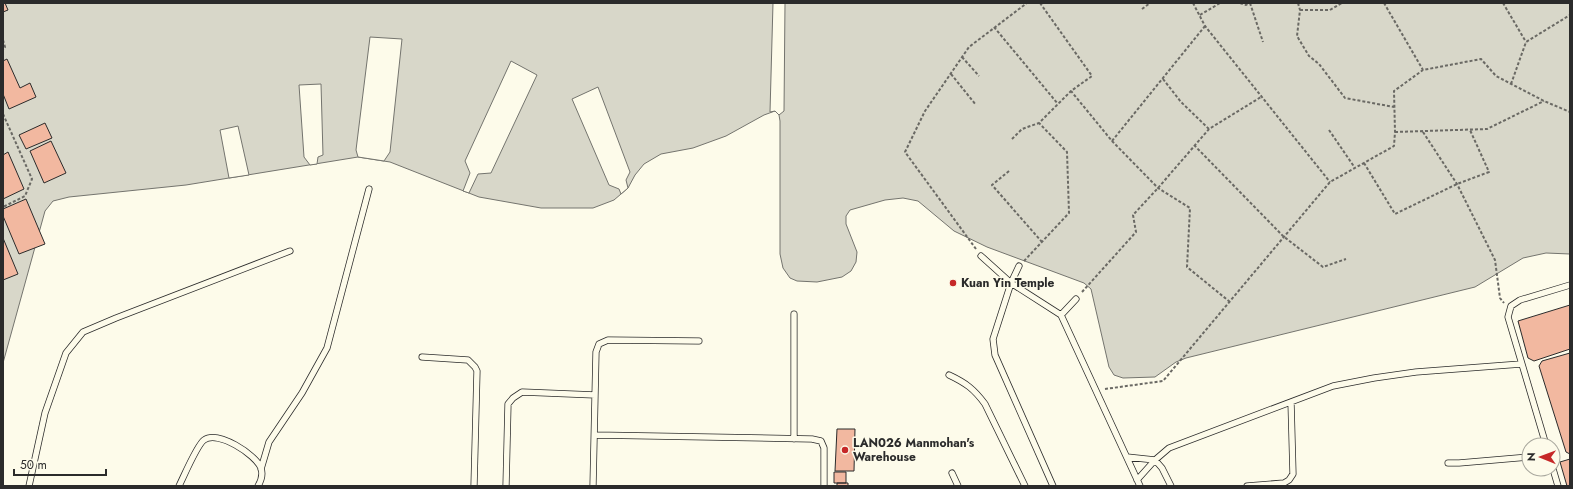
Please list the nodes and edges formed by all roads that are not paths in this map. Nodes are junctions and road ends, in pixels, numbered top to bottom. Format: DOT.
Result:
graph roads {
  1 [pos="369,189"];
  2 [pos="290,251"];
  3 [pos="981,256"];
  4 [pos="1019,266"];
  5 [pos="1010,282"];
  6 [pos="1570,285"];
  7 [pos="1076,299"];
  8 [pos="794,314"];
  9 [pos="1061,315"];
  10 [pos="699,341"];
  11 [pos="422,357"];
  12 [pos="1521,364"];
  13 [pos="949,375"];
  14 [pos="595,395"];
  15 [pos="1291,402"];
  16 [pos="595,435"];
  17 [pos="1544,437"];
  18 [pos="794,439"];
  19 [pos="1127,457"];
  20 [pos="1521,459"];
  21 [pos="1155,460"];
  22 [pos="1448,463"];
  23 [pos="261,469"];
  24 [pos="952,473"];
  25 [pos="1137,480"];
  26 [pos="30,486"];
  27 [pos="179,486"];
  28 [pos="258,486"];
  29 [pos="474,486"];
  30 [pos="506,486"];
  31 [pos="593,486"];
  32 [pos="824,486"];
  33 [pos="958,486"];
  34 [pos="1025,486"];
  35 [pos="1052,486"];
  36 [pos="1140,486"];
  37 [pos="1171,486"];
  38 [pos="1247,486"];
  1 -- 23 [label="lane"];
  2 -- 26 [label="lane"];
  3 -- 5 [label="lane"];
  4 -- 5 [label="lane"];
  5 -- 9 [label="lane"];
  5 -- 35 [label="lane"];
  6 -- 12 [label="lane"];
  7 -- 9 [label="lane"];
  8 -- 18 [label="lane"];
  9 -- 19 [label="lane"];
  10 -- 14 [label="lane"];
  11 -- 29 [label="lane"];
  12 -- 15 [label="lane"];
  12 -- 17 [label="lane"];
  13 -- 34 [label="lane"];
  14 -- 16 [label="lane"];
  14 -- 30 [label="lane"];
  15 -- 21 [label="lane"];
  15 -- 38 [label="lane"];
  16 -- 18 [label="lane"];
  16 -- 31 [label="lane"];
  18 -- 32 [label="lane"];
  19 -- 21 [label="lane"];
  19 -- 25 [label="lane"];
  20 -- 22 [label="lane"];
  21 -- 25 [label="lane"];
  21 -- 37 [label="lane"];
  23 -- 27 [label="lane"];
  23 -- 28 [label="lane"];
  24 -- 33 [label="lane"];
  25 -- 36 [label="lane"];
}
